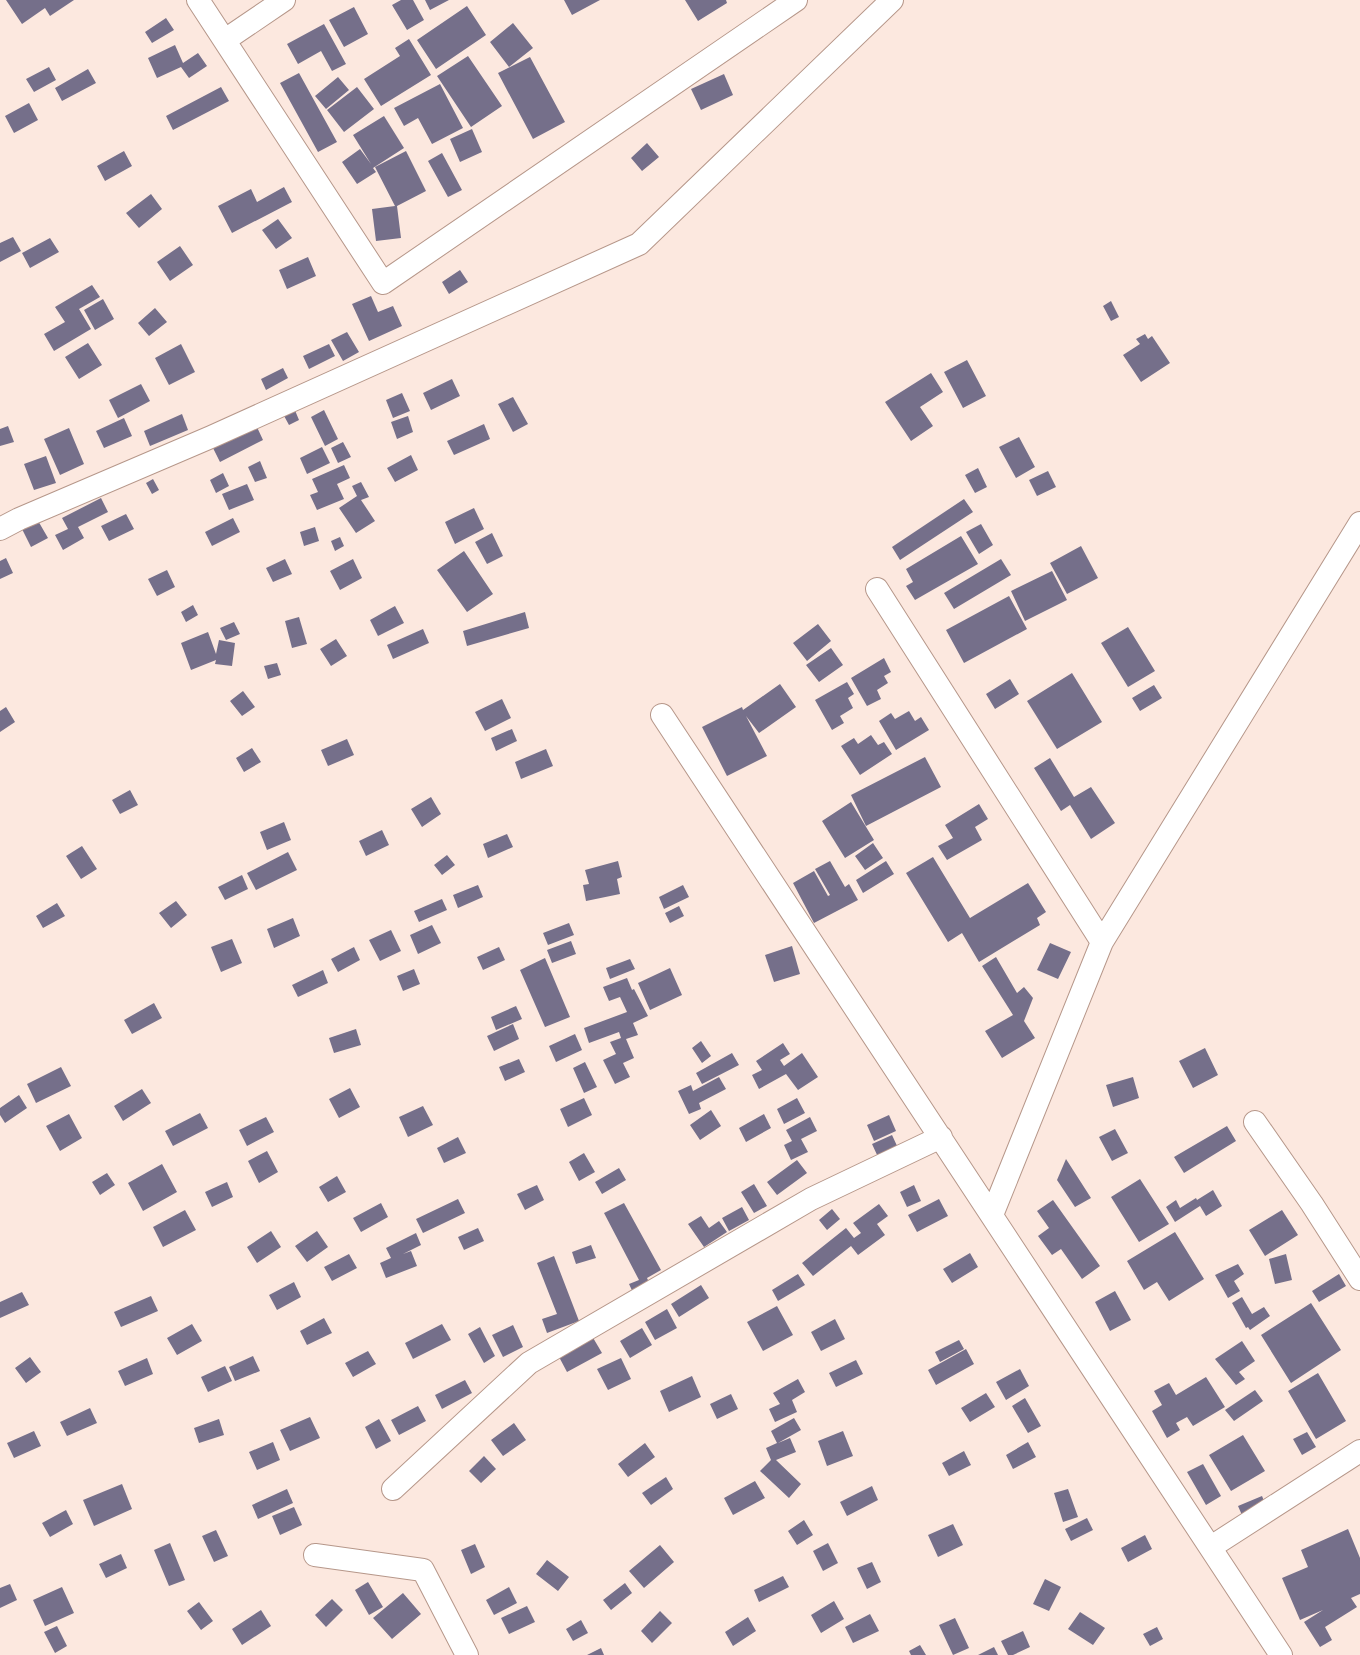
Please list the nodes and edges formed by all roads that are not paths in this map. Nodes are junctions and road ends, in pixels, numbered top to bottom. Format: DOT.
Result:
graph roads {
  1 [pos="198,0"];
  2 [pos="284,0"];
  3 [pos="796,0"];
  4 [pos="892,0"];
  5 [pos="225,40"];
  6 [pos="1360,523"];
  7 [pos="0,529"];
  8 [pos="877,589"];
  9 [pos="662,714"];
  10 [pos="1102,942"];
  11 [pos="1255,1122"];
  12 [pos="941,1137"];
  13 [pos="992,1215"];
  14 [pos="1360,1279"];
  15 [pos="1360,1451"];
  16 [pos="393,1489"];
  17 [pos="1211,1547"];
  18 [pos="315,1555"];
  19 [pos="467,1655"];
  20 [pos="1281,1655"];
  1 -- 5 [label="street"];
  2 -- 5 [label="street"];
  3 -- 5 [label="street"];
  4 -- 7 [label="street"];
  6 -- 10 [label="street"];
  8 -- 10 [label="street"];
  9 -- 12 [label="street"];
  10 -- 13 [label="street"];
  11 -- 14 [label="street"];
  12 -- 13 [label="street"];
  12 -- 16 [label="street"];
  13 -- 17 [label="street"];
  15 -- 17 [label="street"];
  17 -- 20 [label="street"];
  18 -- 19 [label="street"];
}
